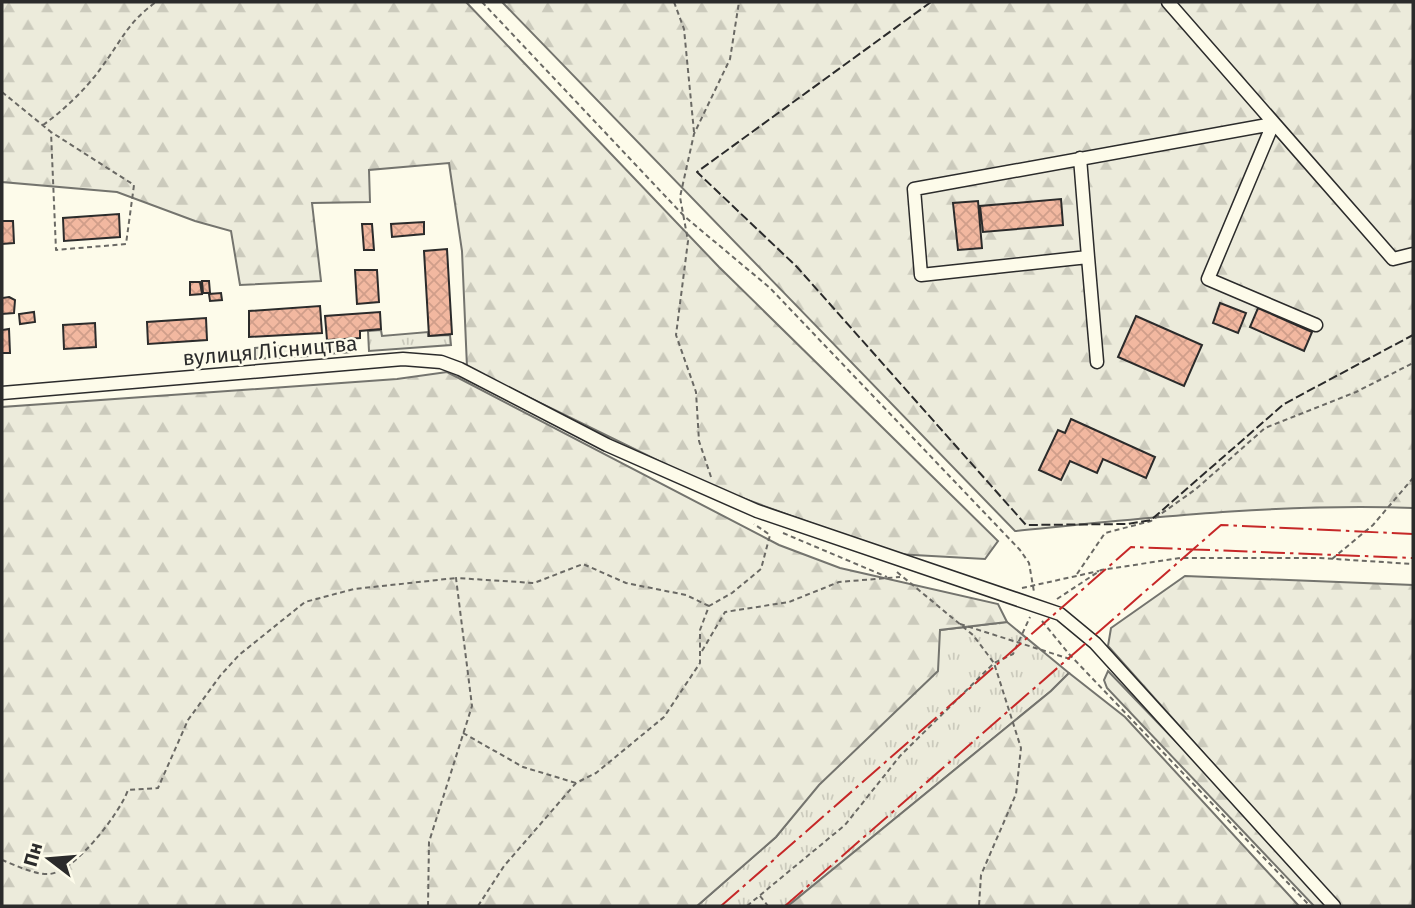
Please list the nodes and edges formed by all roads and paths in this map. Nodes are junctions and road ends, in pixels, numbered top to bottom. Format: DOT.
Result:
graph roads {
  1 [pos="156,2"];
  2 [pos="482,2"];
  3 [pos="674,2"];
  4 [pos="739,2"];
  5 [pos="1168,2"];
  6 [pos="2,92"];
  7 [pos="1273,124"];
  8 [pos="42,126"];
  9 [pos="51,132"];
  10 [pos="694,134"];
  11 [pos="1080,158"];
  12 [pos="684,216"];
  13 [pos="1413,254"];
  14 [pos="1088,257"];
  15 [pos="1316,325"];
  16 [pos="1097,362"];
  17 [pos="1413,363"];
  18 [pos="2,393"];
  19 [pos="1413,478"];
  20 [pos="716,491"];
  21 [pos="746,519"];
  22 [pos="755,525"];
  23 [pos="765,526"];
  24 [pos="778,531"];
  25 [pos="1331,560"];
  26 [pos="1413,564"];
  27 [pos="893,568"];
  28 [pos="1101,570"];
  29 [pos="1077,574"];
  30 [pos="456,578"];
  31 [pos="888,578"];
  32 [pos="903,578"];
  33 [pos="1033,586"];
  34 [pos="1000,592"];
  35 [pos="1036,603"];
  36 [pos="709,606"];
  37 [pos="959,624"];
  38 [pos="1020,642"];
  39 [pos="702,652"];
  40 [pos="1076,661"];
  41 [pos="994,663"];
  42 [pos="463,733"];
  43 [pos="576,783"];
  44 [pos="2,860"];
  45 [pos="760,896"];
  46 [pos="428,906"];
  47 [pos="478,906"];
  48 [pos="747,906"];
  49 [pos="768,906"];
  50 [pos="979,906"];
  51 [pos="1310,906"];
  52 [pos="1334,906"];
  1 -- 8 [label="path"];
  2 -- 12 [label="path"];
  3 -- 10 [label="path"];
  4 -- 10 [label="path"];
  5 -- 7 [label="street"];
  6 -- 8 [label="path"];
  7 -- 11 [label="street"];
  7 -- 13 [label="street"];
  7 -- 15 [label="street"];
  8 -- 9 [label="path"];
  9 -- 9 [label="path"];
  10 -- 12 [label="path"];
  11 -- 14 [label="street"];
  11 -- 14 [label="street"];
  12 -- 20 [label="path"];
  12 -- 33 [label="path"];
  14 -- 16 [label="street"];
  17 -- 29 [label="path"];
  18 -- 20 [label="street, вулиця Лісництва"];
  19 -- 25 [label="path"];
  20 -- 34 [label="street, вулиця Лісництва"];
  21 -- 22 [label="path"];
  22 -- 23 [label="path"];
  22 -- 36 [label="path"];
  24 -- 31 [label="path"];
  25 -- 26 [label="path"];
  25 -- 28 [label="path"];
  27 -- 32 [label="path"];
  28 -- 29 [label="path"];
  28 -- 35 [label="path"];
  29 -- 33 [label="path"];
  30 -- 36 [label="path"];
  30 -- 42 [label="path"];
  30 -- 44 [label="path"];
  31 -- 32 [label="path"];
  31 -- 39 [label="path"];
  32 -- 37 [label="path"];
  33 -- 34 [label="path"];
  33 -- 35 [label="path"];
  34 -- 35 [label="street, вулиця Лісництва"];
  35 -- 38 [label="path"];
  35 -- 40 [label="path"];
  35 -- 52 [label="street, вулиця Лісництва"];
  36 -- 39 [label="path"];
  37 -- 38 [label="path"];
  37 -- 41 [label="path"];
  38 -- 40 [label="path"];
  38 -- 41 [label="path"];
  39 -- 43 [label="path"];
  40 -- 51 [label="path"];
  41 -- 45 [label="path"];
  41 -- 50 [label="path"];
  42 -- 43 [label="path"];
  42 -- 46 [label="path"];
  43 -- 47 [label="path"];
  45 -- 48 [label="path"];
  45 -- 49 [label="path"];
}
